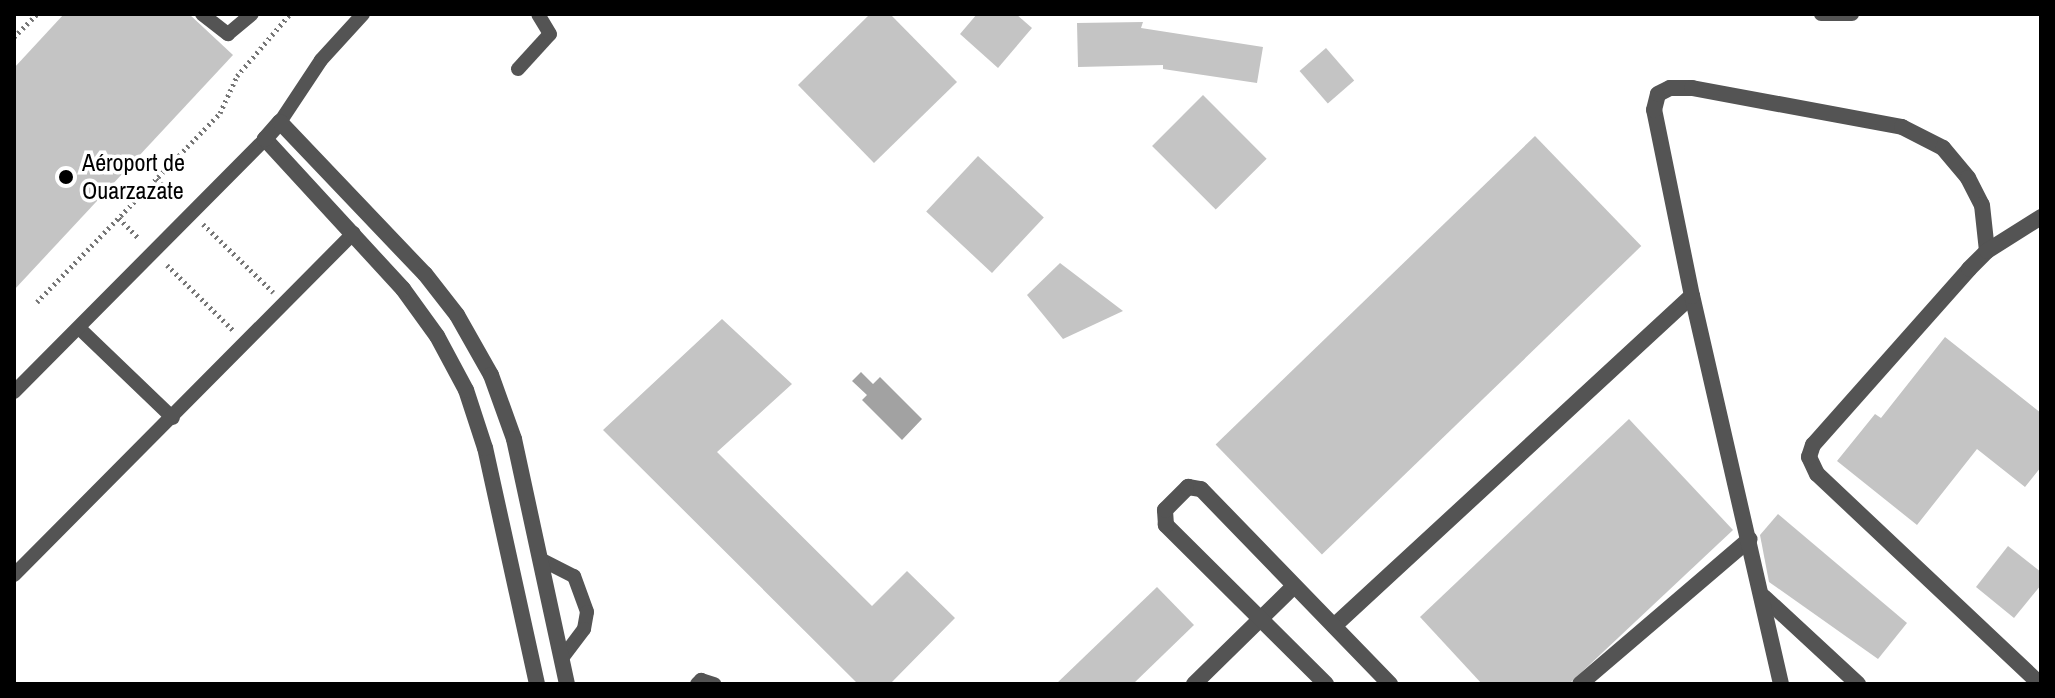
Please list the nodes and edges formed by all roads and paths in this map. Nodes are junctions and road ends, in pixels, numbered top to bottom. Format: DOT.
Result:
graph roads {
  1 [pos="37,14"];
  2 [pos="202,14"];
  3 [pos="252,14"];
  4 [pos="290,14"];
  5 [pos="363,14"];
  6 [pos="538,14"];
  7 [pos="1821,14"];
  8 [pos="1852,14"];
  9 [pos="14,37"];
  10 [pos="518,69"];
  11 [pos="280,122"];
  12 [pos="265,139"];
  13 [pos="156,179"];
  14 [pos="192,213"];
  15 [pos="2041,217"];
  16 [pos="119,218"];
  17 [pos="354,233"];
  18 [pos="1987,251"];
  19 [pos="153,252"];
  20 [pos="1692,296"];
  21 [pos="37,302"];
  22 [pos="285,304"];
  23 [pos="79,328"];
  24 [pos="246,343"];
  25 [pos="14,392"];
  26 [pos="173,418"];
  27 [pos="1750,539"];
  28 [pos="540,559"];
  29 [pos="14,575"];
  30 [pos="1293,587"];
  31 [pos="1764,597"];
  32 [pos="1262,618"];
  33 [pos="1334,626"];
  34 [pos="561,659"];
  35 [pos="537,684"];
  36 [pos="567,684"];
  37 [pos="697,684"];
  38 [pos="714,684"];
  39 [pos="1194,684"];
  40 [pos="1326,684"];
  41 [pos="1390,684"];
  42 [pos="1580,684"];
  43 [pos="1781,684"];
  44 [pos="1858,684"];
  45 [pos="2040,684"];
  1 -- 9 [label="path"];
  2 -- 3 [label="lane"];
  4 -- 13 [label="path"];
  5 -- 11 [label="lane"];
  6 -- 10 [label="lane"];
  7 -- 8 [label="lane"];
  11 -- 12 [label="street"];
  11 -- 28 [label="street"];
  12 -- 14 [label="lane"];
  12 -- 17 [label="street"];
  13 -- 14 [label="path"];
  13 -- 16 [label="path"];
  14 -- 19 [label="lane"];
  14 -- 22 [label="path"];
  15 -- 18 [label="street"];
  16 -- 19 [label="path"];
  16 -- 21 [label="path"];
  17 -- 22 [label="lane"];
  17 -- 35 [label="street"];
  18 -- 20 [label="street"];
  18 -- 45 [label="street"];
  19 -- 23 [label="lane"];
  19 -- 24 [label="path"];
  20 -- 27 [label="street"];
  20 -- 33 [label="street"];
  22 -- 24 [label="lane"];
  23 -- 25 [label="lane"];
  23 -- 26 [label="lane"];
  24 -- 26 [label="lane"];
  26 -- 29 [label="lane"];
  27 -- 31 [label="street"];
  27 -- 42 [label="street"];
  28 -- 34 [label="street"];
  28 -- 34 [label="lane"];
  30 -- 32 [label="street"];
  30 -- 32 [label="street"];
  30 -- 33 [label="street"];
  31 -- 43 [label="street"];
  31 -- 44 [label="street"];
  32 -- 39 [label="street"];
  32 -- 40 [label="street"];
  33 -- 41 [label="street"];
  34 -- 36 [label="street"];
  37 -- 38 [label="lane"];
}
